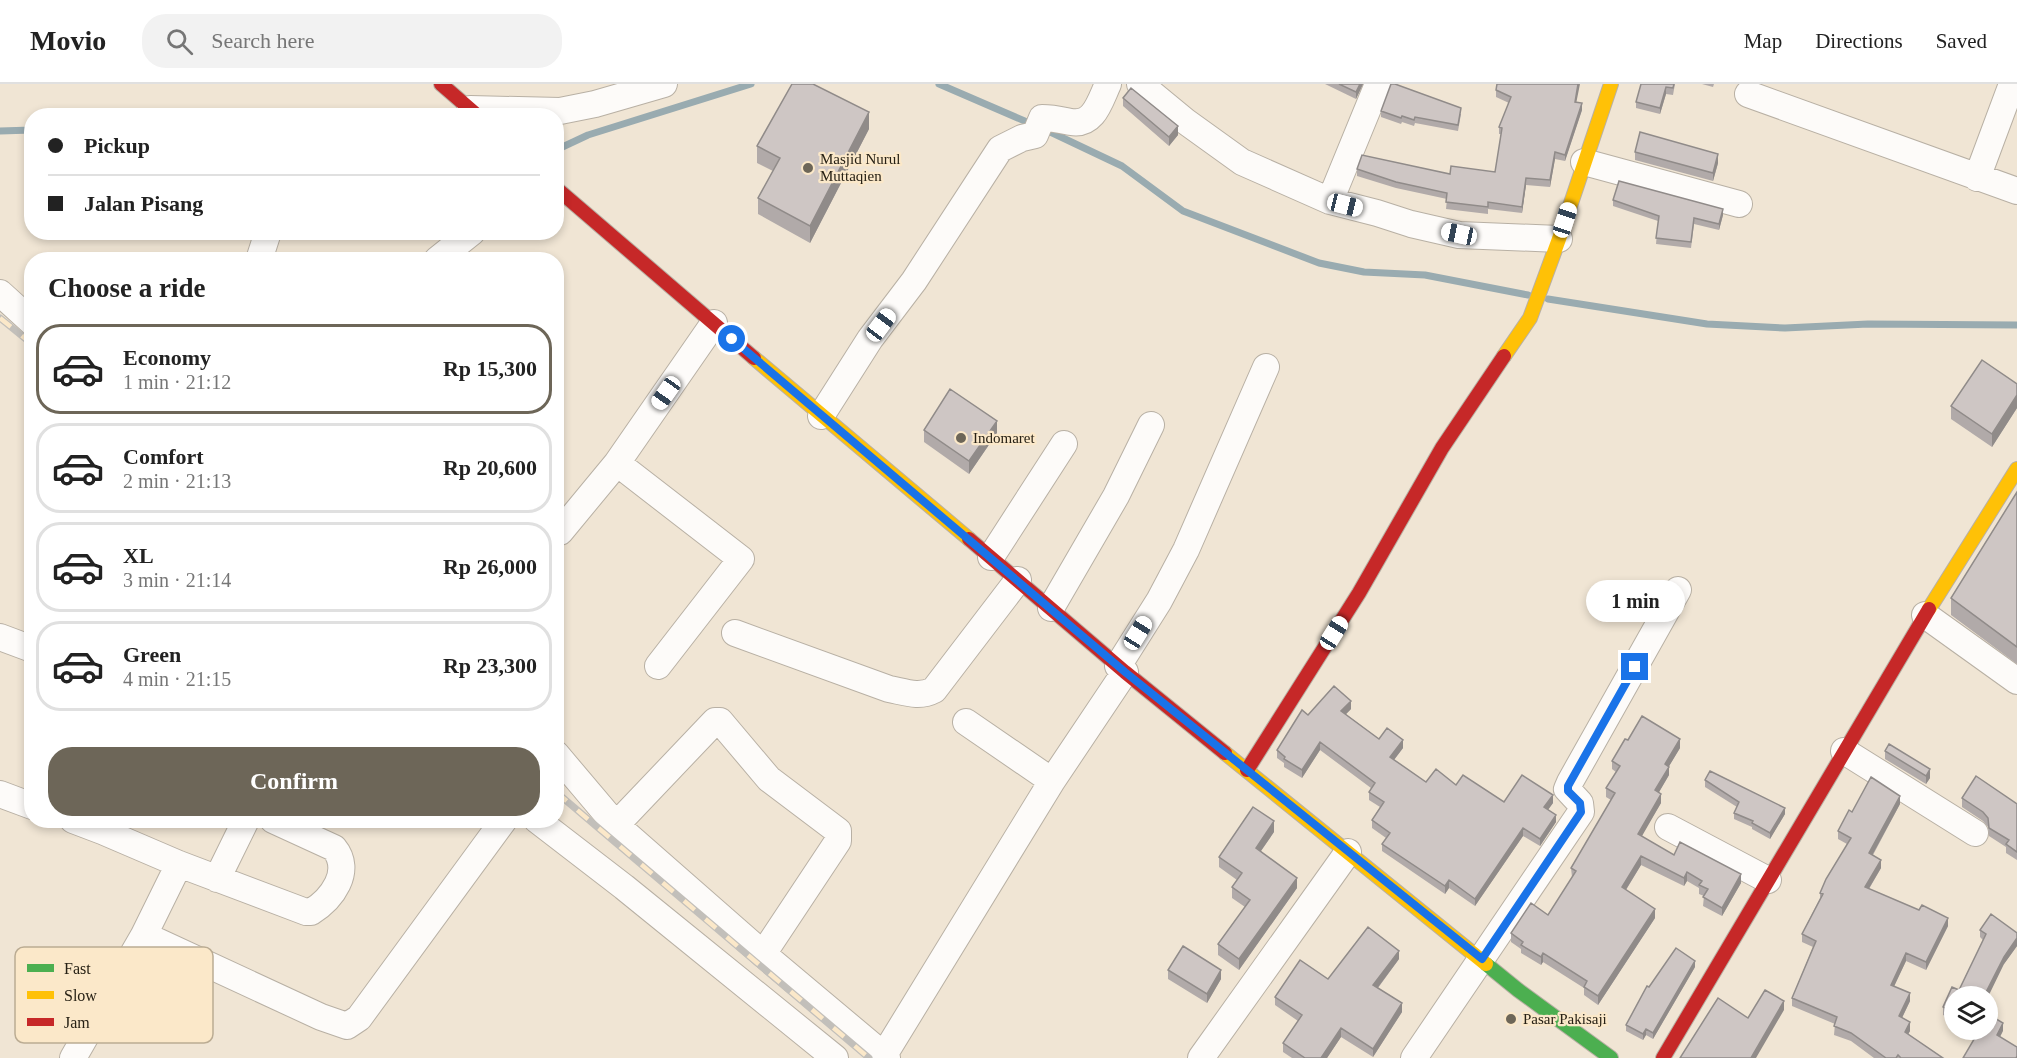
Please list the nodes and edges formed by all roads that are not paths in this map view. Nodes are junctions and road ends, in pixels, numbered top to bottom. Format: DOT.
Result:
graph roads {
  1 [pos="441,84"];
  2 [pos="664,84"];
  3 [pos="1108,84"];
  4 [pos="1140,84"];
  5 [pos="1378,84"];
  6 [pos="1611,84"];
  7 [pos="2012,84"];
  8 [pos="1748,94"];
  9 [pos="469,108"];
  10 [pos="564,110"];
  11 [pos="1584,162"];
  12 [pos="1977,178"];
  13 [pos="2017,191"];
  14 [pos="564,195"];
  15 [pos="1330,201"];
  16 [pos="1739,204"];
  17 [pos="464,240"];
  18 [pos="1558,241"];
  19 [pos="452,252"];
  20 [pos="0,293"];
  21 [pos="24,315"];
  22 [pos="714,323"];
  23 [pos="1266,367"];
  24 [pos="821,416"];
  25 [pos="1151,425"];
  26 [pos="1064,444"];
  27 [pos="618,463"];
  28 [pos="2017,469"];
  29 [pos="2010,495"];
  30 [pos="564,527"];
  31 [pos="991,557"];
  32 [pos="1018,580"];
  33 [pos="1678,590"];
  34 [pos="1051,608"];
  35 [pos="1925,615"];
  36 [pos="735,633"];
  37 [pos="0,637"];
  38 [pos="24,646"];
  39 [pos="658,666"];
  40 [pos="1121,669"];
  41 [pos="2017,681"];
  42 [pos="966,722"];
  43 [pos="1844,751"];
  44 [pos="564,763"];
  45 [pos="1247,770"];
  46 [pos="1052,781"];
  47 [pos="0,794"];
  48 [pos="24,803"];
  49 [pos="616,825"];
  50 [pos="1668,827"];
  51 [pos="109,828"];
  52 [pos="242,828"];
  53 [pos="290,828"];
  54 [pos="498,828"];
  55 [pos="547,828"];
  56 [pos="1975,833"];
  57 [pos="1348,852"];
  58 [pos="179,864"];
  59 [pos="217,879"];
  60 [pos="1768,880"];
  61 [pos="144,935"];
  62 [pos="137,947"];
  63 [pos="170,947"];
  64 [pos="763,954"];
  65 [pos="1482,959"];
  66 [pos="213,967"];
  67 [pos="82,1043"];
  68 [pos="886,1057"];
  69 [pos="73,1058"];
  70 [pos="835,1058"];
  71 [pos="1201,1058"];
  72 [pos="1414,1058"];
  73 [pos="1611,1058"];
  74 [pos="1663,1058"];
  1 -- 9 [label="main road"];
  2 -- 10 [label="street"];
  3 -- 24 [label="street"];
  4 -- 15 [label="street"];
  5 -- 15 [label="street"];
  6 -- 11 [label="main road"];
  7 -- 12 [label="street"];
  8 -- 12 [label="street"];
  11 -- 16 [label="street"];
  11 -- 18 [label="main road"];
  12 -- 13 [label="street"];
  14 -- 22 [label="main road"];
  15 -- 18 [label="street"];
  17 -- 19 [label="street"];
  18 -- 45 [label="main road"];
  20 -- 21 [label="street"];
  22 -- 24 [label="main road"];
  22 -- 27 [label="street"];
  23 -- 40 [label="street"];
  24 -- 31 [label="main road"];
  25 -- 34 [label="street"];
  26 -- 31 [label="street"];
  27 -- 30 [label="street"];
  27 -- 39 [label="street"];
  28 -- 29 [label="main road"];
  29 -- 35 [label="main road"];
  31 -- 32 [label="main road"];
  32 -- 34 [label="main road"];
  32 -- 36 [label="street"];
  33 -- 65 [label="street"];
  34 -- 40 [label="main road"];
  35 -- 41 [label="street"];
  35 -- 43 [label="main road"];
  37 -- 38 [label="street"];
  40 -- 45 [label="main road"];
  40 -- 46 [label="street"];
  42 -- 46 [label="street"];
  43 -- 56 [label="street"];
  43 -- 60 [label="main road"];
  44 -- 49 [label="street"];
  45 -- 57 [label="main road"];
  46 -- 68 [label="street"];
  47 -- 48 [label="street"];
  49 -- 64 [label="street"];
  49 -- 64 [label="street"];
  50 -- 60 [label="street"];
  51 -- 58 [label="street"];
  52 -- 59 [label="street"];
  53 -- 59 [label="street"];
  54 -- 66 [label="street"];
  55 -- 70 [label="street"];
  57 -- 65 [label="main road"];
  57 -- 71 [label="street"];
  58 -- 59 [label="street"];
  58 -- 61 [label="street"];
  60 -- 74 [label="main road"];
  61 -- 62 [label="street"];
  61 -- 63 [label="street"];
  64 -- 68 [label="street"];
  65 -- 72 [label="street"];
  65 -- 73 [label="main road"];
  67 -- 69 [label="street"];
}
